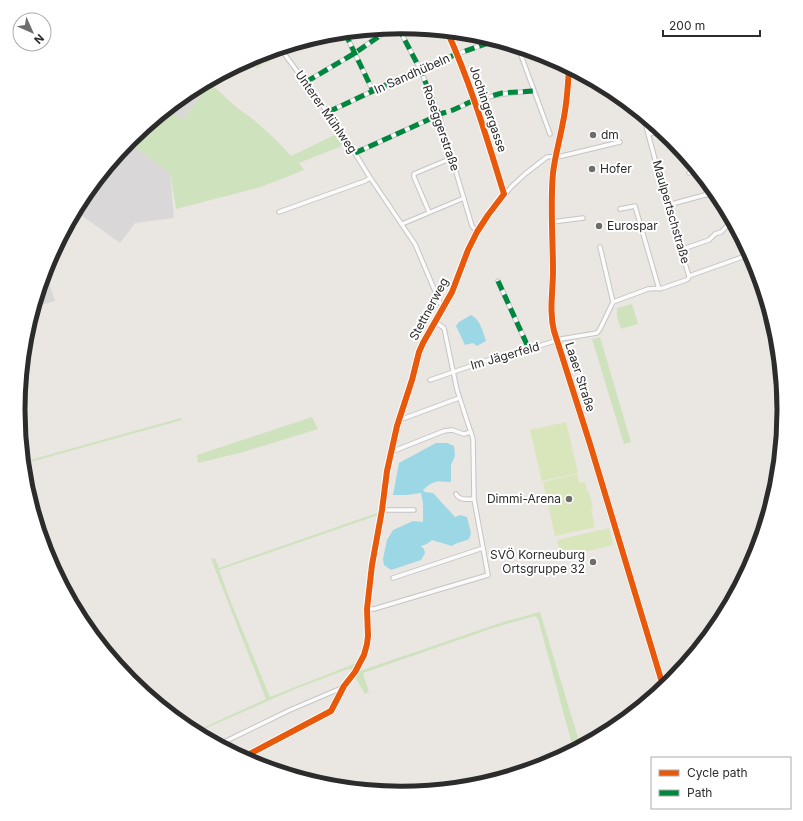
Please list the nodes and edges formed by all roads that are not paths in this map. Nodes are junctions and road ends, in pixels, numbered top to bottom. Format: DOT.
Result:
graph roads {
  1 [pos="402,34"];
  2 [pos="381,35"];
  3 [pos="449,37"];
  4 [pos="347,38"];
  5 [pos="486,44"];
  6 [pos="284,53"];
  7 [pos="355,53"];
  8 [pos="520,53"];
  9 [pos="457,54"];
  10 [pos="420,69"];
  11 [pos="569,73"];
  12 [pos="306,82"];
  13 [pos="373,91"];
  14 [pos="533,91"];
  15 [pos="475,101"];
  16 [pos="462,106"];
  17 [pos="328,112"];
  18 [pos="443,113"];
  19 [pos="439,115"];
  20 [pos="645,123"];
  21 [pos="656,132"];
  22 [pos="550,134"];
  23 [pos="649,134"];
  24 [pos="620,142"];
  25 [pos="355,153"];
  26 [pos="556,156"];
  27 [pos="452,158"];
  28 [pos="693,172"];
  29 [pos="689,173"];
  30 [pos="370,178"];
  31 [pos="705,188"];
  32 [pos="504,194"];
  33 [pos="707,195"];
  34 [pos="464,198"];
  35 [pos="668,205"];
  36 [pos="620,209"];
  37 [pos="279,212"];
  38 [pos="429,212"];
  39 [pos="583,218"];
  40 [pos="552,222"];
  41 [pos="402,224"];
  42 [pos="729,224"];
  43 [pos="477,232"];
  44 [pos="600,247"];
  45 [pos="680,250"];
  46 [pos="745,256"];
  47 [pos="689,276"];
  48 [pos="498,281"];
  49 [pos="659,289"];
  50 [pos="613,302"];
  51 [pos="443,307"];
  52 [pos="435,322"];
  53 [pos="557,341"];
  54 [pos="528,349"];
  55 [pos="453,372"];
  56 [pos="430,380"];
  57 [pos="459,398"];
  58 [pos="399,419"];
  59 [pos="471,432"];
  60 [pos="391,452"];
  61 [pos="456,494"];
  62 [pos="474,499"];
  63 [pos="382,510"];
  64 [pos="414,510"];
  65 [pos="483,548"];
  66 [pos="393,578"];
  67 [pos="367,609"];
  68 [pos="662,683"];
  69 [pos="344,686"];
  70 [pos="331,711"];
  71 [pos="224,742"];
  1 -- 10 [label="street, Roseggerstraße"];
  2 -- 7 [label="street"];
  3 -- 9 [label="street, Jochingergasse"];
  4 -- 7 [label="street"];
  5 -- 9 [label="street, In Sandhübeln"];
  6 -- 12 [label="street, Unterer Mühlweg"];
  7 -- 12 [label="street"];
  7 -- 13 [label="street"];
  8 -- 14 [label="street"];
  9 -- 10 [label="street, In Sandhübeln"];
  9 -- 15 [label="street, Jochingergasse"];
  10 -- 13 [label="street, In Sandhübeln"];
  10 -- 19 [label="street, Roseggerstraße"];
  11 -- 26 [label="street, Laaer Straße"];
  12 -- 17 [label="street, Unterer Mühlweg"];
  13 -- 17 [label="street, In Sandhübeln"];
  14 -- 15 [label="street"];
  14 -- 22 [label="street"];
  15 -- 16 [label="street"];
  15 -- 32 [label="street, Jochingergasse"];
  17 -- 25 [label="street, Unterer Mühlweg"];
  18 -- 19 [label="street"];
  19 -- 25 [label="street"];
  19 -- 27 [label="street, Roseggerstraße"];
  20 -- 23 [label="street, Maulpertschstraße"];
  21 -- 23 [label="street"];
  23 -- 35 [label="street, Maulpertschstraße"];
  24 -- 26 [label="street, Stettnerweg"];
  25 -- 30 [label="street, Unterer Mühlweg"];
  26 -- 32 [label="street, Stettnerweg"];
  26 -- 40 [label="street, Laaer Straße"];
  27 -- 34 [label="street, Roseggerstraße"];
  27 -- 38 [label="street"];
  28 -- 29 [label="street"];
  30 -- 37 [label="street"];
  30 -- 41 [label="street, Unterer Mühlweg"];
  31 -- 33 [label="street"];
  32 -- 43 [label="street, Stettnerweg"];
  33 -- 35 [label="street"];
  34 -- 38 [label="street"];
  34 -- 43 [label="street, Roseggerstraße"];
  35 -- 45 [label="street, Maulpertschstraße"];
  36 -- 49 [label="street"];
  38 -- 41 [label="street"];
  39 -- 40 [label="street"];
  40 -- 53 [label="street, Laaer Straße"];
  41 -- 51 [label="street, Unterer Mühlweg"];
  42 -- 45 [label="street"];
  43 -- 51 [label="street, Stettnerweg"];
  44 -- 50 [label="street"];
  45 -- 47 [label="street, Maulpertschstraße"];
  46 -- 47 [label="street"];
  47 -- 49 [label="street, Maulpertschstraße"];
  48 -- 54 [label="street"];
  49 -- 50 [label="street, Maulpertschstraße"];
  50 -- 53 [label="street, Im Jägerfeld"];
  51 -- 52 [label="street, Stettnerweg"];
  52 -- 55 [label="street"];
  52 -- 58 [label="street, Stettnerweg"];
  53 -- 54 [label="street, Im Jägerfeld"];
  53 -- 68 [label="street, Laaer Straße"];
  54 -- 55 [label="street, Im Jägerfeld"];
  55 -- 56 [label="street, Im Jägerfeld"];
  55 -- 57 [label="street"];
  57 -- 58 [label="street"];
  57 -- 59 [label="street"];
  58 -- 60 [label="street, Stettnerweg"];
  59 -- 60 [label="street"];
  59 -- 62 [label="street"];
  60 -- 63 [label="street, Stettnerweg"];
  61 -- 62 [label="street"];
  62 -- 65 [label="street"];
  63 -- 64 [label="street"];
  63 -- 67 [label="street, Stettnerweg"];
  65 -- 66 [label="street"];
  65 -- 67 [label="street"];
  67 -- 69 [label="street, Stettnerweg"];
  69 -- 70 [label="street"];
  69 -- 71 [label="street"];
}
